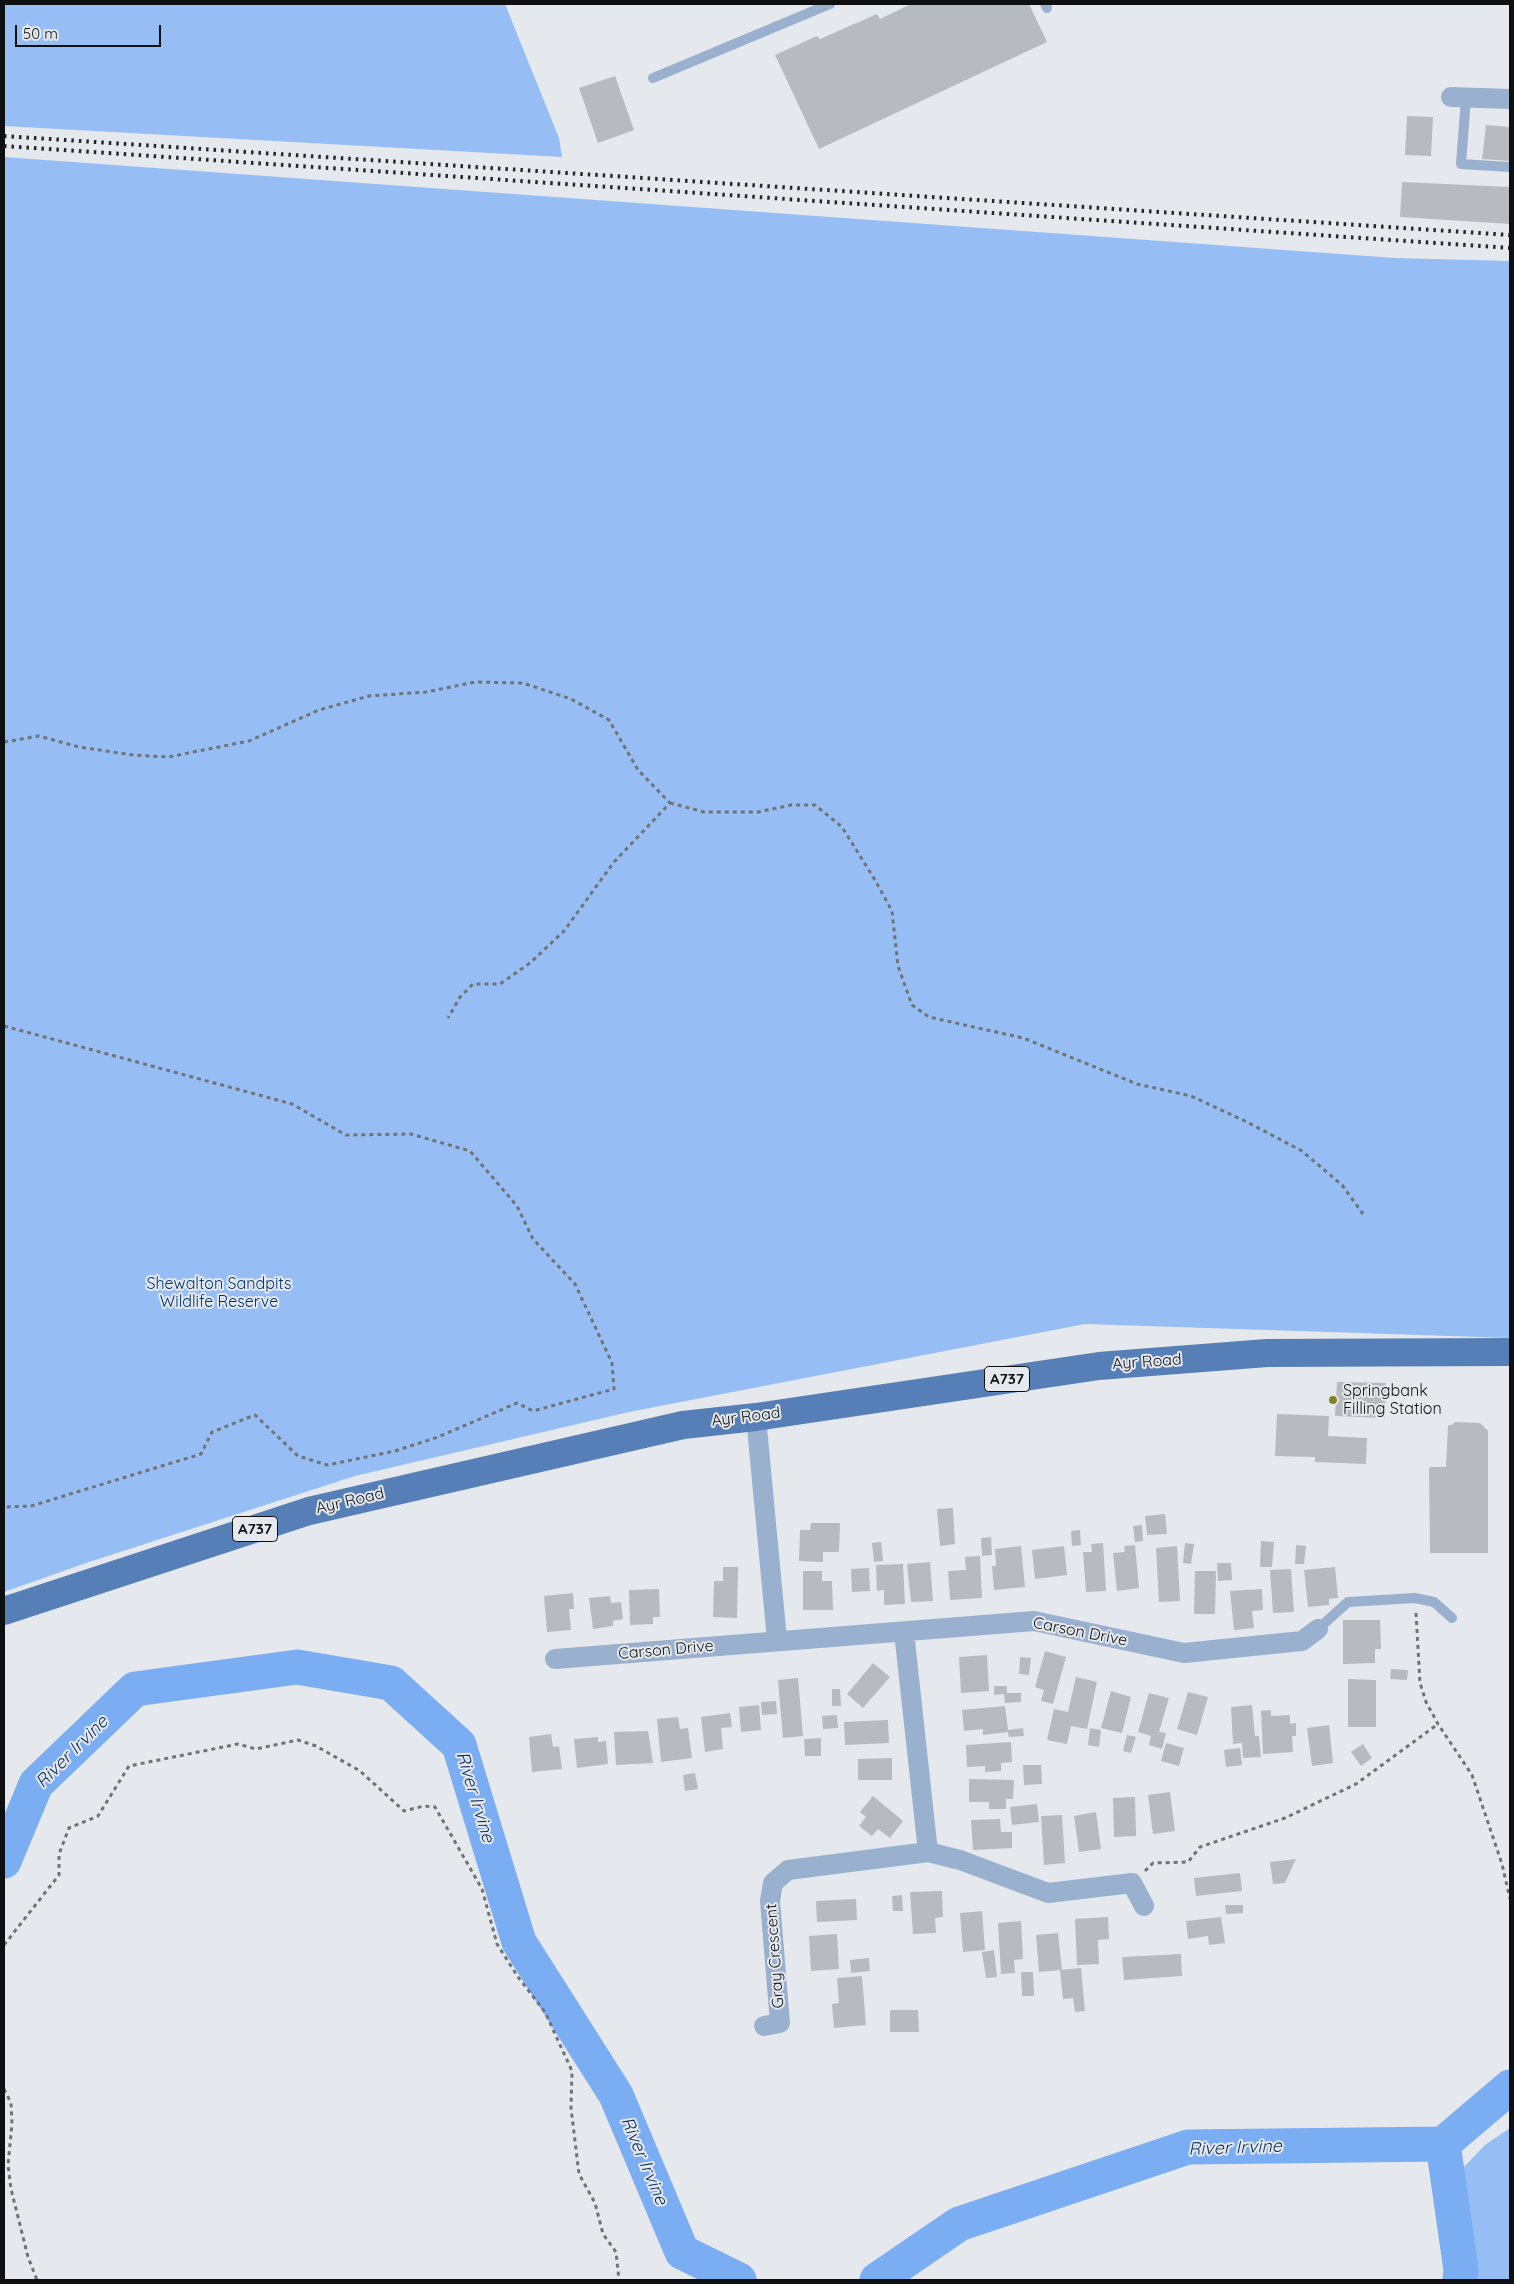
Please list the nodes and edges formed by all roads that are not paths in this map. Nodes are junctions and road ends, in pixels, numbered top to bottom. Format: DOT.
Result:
graph roads {
  1 [pos="830,4"];
  2 [pos="653,78"];
  3 [pos="1458,97"];
  4 [pos="1510,99"];
  5 [pos="1510,168"];
  6 [pos="1510,1352"];
  7 [pos="756,1417"];
  8 [pos="4,1611"];
  9 [pos="1452,1618"];
  10 [pos="1318,1629"];
  11 [pos="904,1632"];
  12 [pos="777,1640"];
  13 [pos="555,1659"];
  14 [pos="928,1852"];
  15 [pos="1144,1906"];
  16 [pos="764,2026"];
  1 -- 2 [label="lane"];
  3 -- 4 [label="street"];
  3 -- 5 [label="lane"];
  6 -- 7 [label="main road, Ayr Road / A737"];
  7 -- 8 [label="main road, Ayr Road / A737"];
  7 -- 12 [label="street"];
  9 -- 10 [label="lane"];
  10 -- 11 [label="street, Carson Drive"];
  11 -- 12 [label="street, Carson Drive"];
  11 -- 14 [label="street"];
  12 -- 13 [label="street, Carson Drive"];
  14 -- 15 [label="street, Gray Crescent"];
  14 -- 16 [label="street, Gray Crescent"];
}
